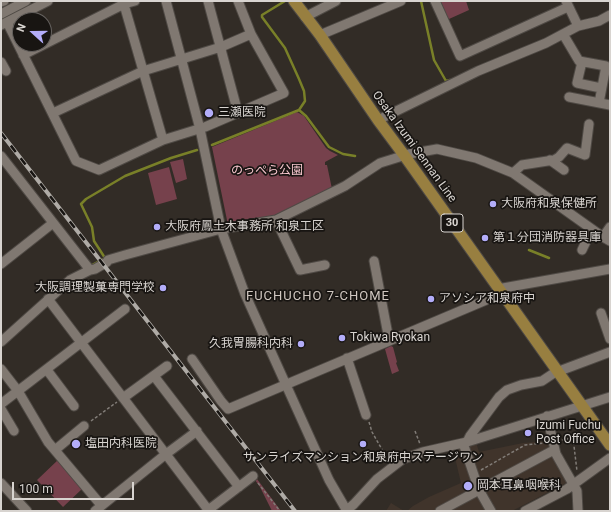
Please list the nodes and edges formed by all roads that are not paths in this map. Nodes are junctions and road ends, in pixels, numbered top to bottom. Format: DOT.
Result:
graph roads {
  1 [pos="4,1"];
  2 [pos="26,1"];
  3 [pos="48,1"];
  4 [pos="135,1"];
  5 [pos="166,1"];
  6 [pos="208,1"];
  7 [pos="238,1"];
  8 [pos="294,1"];
  9 [pos="336,1"];
  10 [pos="401,1"];
  11 [pos="435,1"];
  12 [pos="1,2"];
  13 [pos="124,3"];
  14 [pos="567,4"];
  15 [pos="1,14"];
  16 [pos="610,15"];
  17 [pos="305,17"];
  18 [pos="4,24"];
  19 [pos="578,26"];
  20 [pos="251,34"];
  21 [pos="563,34"];
  22 [pos="320,35"];
  23 [pos="221,47"];
  24 [pos="23,55"];
  25 [pos="181,59"];
  26 [pos="1,62"];
  27 [pos="582,62"];
  28 [pos="6,71"];
  29 [pos="143,71"];
  30 [pos="601,88"];
  31 [pos="569,97"];
  32 [pos="598,103"];
  33 [pos="610,105"];
  34 [pos="52,113"];
  35 [pos="238,113"];
  36 [pos="378,120"];
  37 [pos="589,124"];
  38 [pos="200,129"];
  39 [pos="163,140"];
  40 [pos="404,155"];
  41 [pos="550,160"];
  42 [pos="3,161"];
  43 [pos="564,170"];
  44 [pos="513,173"];
  45 [pos="276,220"];
  46 [pos="53,223"];
  47 [pos="610,228"];
  48 [pos="221,229"];
  49 [pos="592,229"];
  50 [pos="606,239"];
  51 [pos="582,250"];
  52 [pos="374,261"];
  53 [pos="1,264"];
  54 [pos="325,265"];
  55 [pos="610,269"];
  56 [pos="90,270"];
  57 [pos="501,292"];
  58 [pos="48,298"];
  59 [pos="125,310"];
  60 [pos="601,313"];
  61 [pos="610,338"];
  62 [pos="389,340"];
  63 [pos="1,342"];
  64 [pos="82,342"];
  65 [pos="610,352"];
  66 [pos="347,358"];
  67 [pos="192,359"];
  68 [pos="167,366"];
  69 [pos="1,369"];
  70 [pos="47,370"];
  71 [pos="559,372"];
  72 [pos="154,376"];
  73 [pos="286,384"];
  74 [pos="18,391"];
  75 [pos="610,397"];
  76 [pos="123,398"];
  77 [pos="1,404"];
  78 [pos="581,405"];
  79 [pos="74,406"];
  80 [pos="1,409"];
  81 [pos="366,415"];
  82 [pos="547,416"];
  83 [pos="84,426"];
  84 [pos="14,431"];
  85 [pos="197,431"];
  86 [pos="465,443"];
  87 [pos="610,445"];
  88 [pos="55,450"];
  89 [pos="555,451"];
  90 [pos="166,454"];
  91 [pos="610,458"];
  92 [pos="253,476"];
  93 [pos="1,483"];
  94 [pos="574,484"];
  95 [pos="239,487"];
  96 [pos="479,490"];
  97 [pos="98,508"];
  98 [pos="28,511"];
  99 [pos="208,511"];
  100 [pos="346,511"];
  101 [pos="440,511"];
  102 [pos="491,511"];
  103 [pos="525,511"];
  104 [pos="578,511"];
  1 -- 12 [label="street"];
  2 -- 15 [label="street"];
  3 -- 18 [label="street"];
  4 -- 13 [label="street"];
  5 -- 25 [label="street"];
  6 -- 23 [label="street"];
  7 -- 20 [label="street"];
  8 -- 17 [label="main road, Osaka Izumi Sennan Line / 30"];
  9 -- 17 [label="street"];
  10 -- 22 [label="street"];
  11 -- 14 [label="street"];
  13 -- 24 [label="street"];
  13 -- 29 [label="street"];
  14 -- 19 [label="street"];
  16 -- 19 [label="street"];
  17 -- 22 [label="main road, Osaka Izumi Sennan Line / 30"];
  18 -- 24 [label="street"];
  19 -- 21 [label="street"];
  20 -- 23 [label="street"];
  20 -- 35 [label="street"];
  21 -- 27 [label="street"];
  21 -- 36 [label="street"];
  22 -- 36 [label="main road, Osaka Izumi Sennan Line / 30"];
  23 -- 25 [label="street"];
  23 -- 35 [label="street"];
  24 -- 34 [label="street"];
  25 -- 29 [label="street"];
  25 -- 38 [label="street"];
  26 -- 28 [label="street"];
  27 -- 30 [label="street"];
  27 -- 30 [label="street"];
  29 -- 34 [label="street"];
  29 -- 39 [label="street"];
  30 -- 32 [label="street"];
  31 -- 32 [label="street"];
  32 -- 33 [label="street"];
  34 -- 39 [label="street"];
  35 -- 38 [label="street"];
  36 -- 40 [label="main road, Osaka Izumi Sennan Line / 30"];
  37 -- 41 [label="street"];
  38 -- 39 [label="street"];
  38 -- 48 [label="street"];
  40 -- 44 [label="street"];
  40 -- 45 [label="street"];
  40 -- 57 [label="main road, Osaka Izumi Sennan Line / 30"];
  41 -- 43 [label="street"];
  41 -- 44 [label="street"];
  42 -- 46 [label="street"];
  44 -- 49 [label="street"];
  45 -- 48 [label="street"];
  45 -- 54 [label="street"];
  46 -- 53 [label="street"];
  46 -- 56 [label="street"];
  47 -- 50 [label="street"];
  48 -- 56 [label="street"];
  48 -- 73 [label="street"];
  49 -- 50 [label="street"];
  49 -- 51 [label="street"];
  52 -- 62 [label="street"];
  55 -- 57 [label="street"];
  56 -- 58 [label="street"];
  57 -- 62 [label="street"];
  57 -- 71 [label="main road, Osaka Izumi Sennan Line / 30"];
  58 -- 63 [label="street"];
  58 -- 64 [label="street"];
  59 -- 64 [label="street"];
  60 -- 61 [label="street"];
  62 -- 66 [label="street"];
  64 -- 70 [label="street"];
  64 -- 76 [label="street"];
  65 -- 71 [label="street"];
  66 -- 73 [label="street"];
  66 -- 81 [label="street"];
  67 -- 73 [label="street"];
  68 -- 72 [label="street"];
  69 -- 74 [label="street"];
  70 -- 74 [label="street"];
  70 -- 79 [label="street"];
  71 -- 78 [label="main road, Osaka Izumi Sennan Line / 30"];
  71 -- 86 [label="street"];
  72 -- 76 [label="street"];
  72 -- 85 [label="street"];
  73 -- 100 [label="street"];
  74 -- 77 [label="street"];
  74 -- 88 [label="street"];
  75 -- 78 [label="street"];
  76 -- 90 [label="street"];
  78 -- 82 [label="street"];
  78 -- 87 [label="main road, Osaka Izumi Sennan Line / 30"];
  80 -- 84 [label="street"];
  82 -- 86 [label="street"];
  82 -- 89 [label="street"];
  83 -- 88 [label="street"];
  85 -- 90 [label="street"];
  85 -- 95 [label="street"];
  86 -- 96 [label="street"];
  86 -- 100 [label="street"];
  88 -- 97 [label="street"];
  89 -- 94 [label="street"];
  89 -- 96 [label="street"];
  90 -- 97 [label="street"];
  90 -- 99 [label="street"];
  91 -- 94 [label="street"];
  92 -- 95 [label="street"];
  93 -- 98 [label="street"];
  94 -- 103 [label="street"];
  94 -- 104 [label="street"];
  95 -- 99 [label="street"];
  96 -- 101 [label="street"];
  96 -- 102 [label="street"];
}
